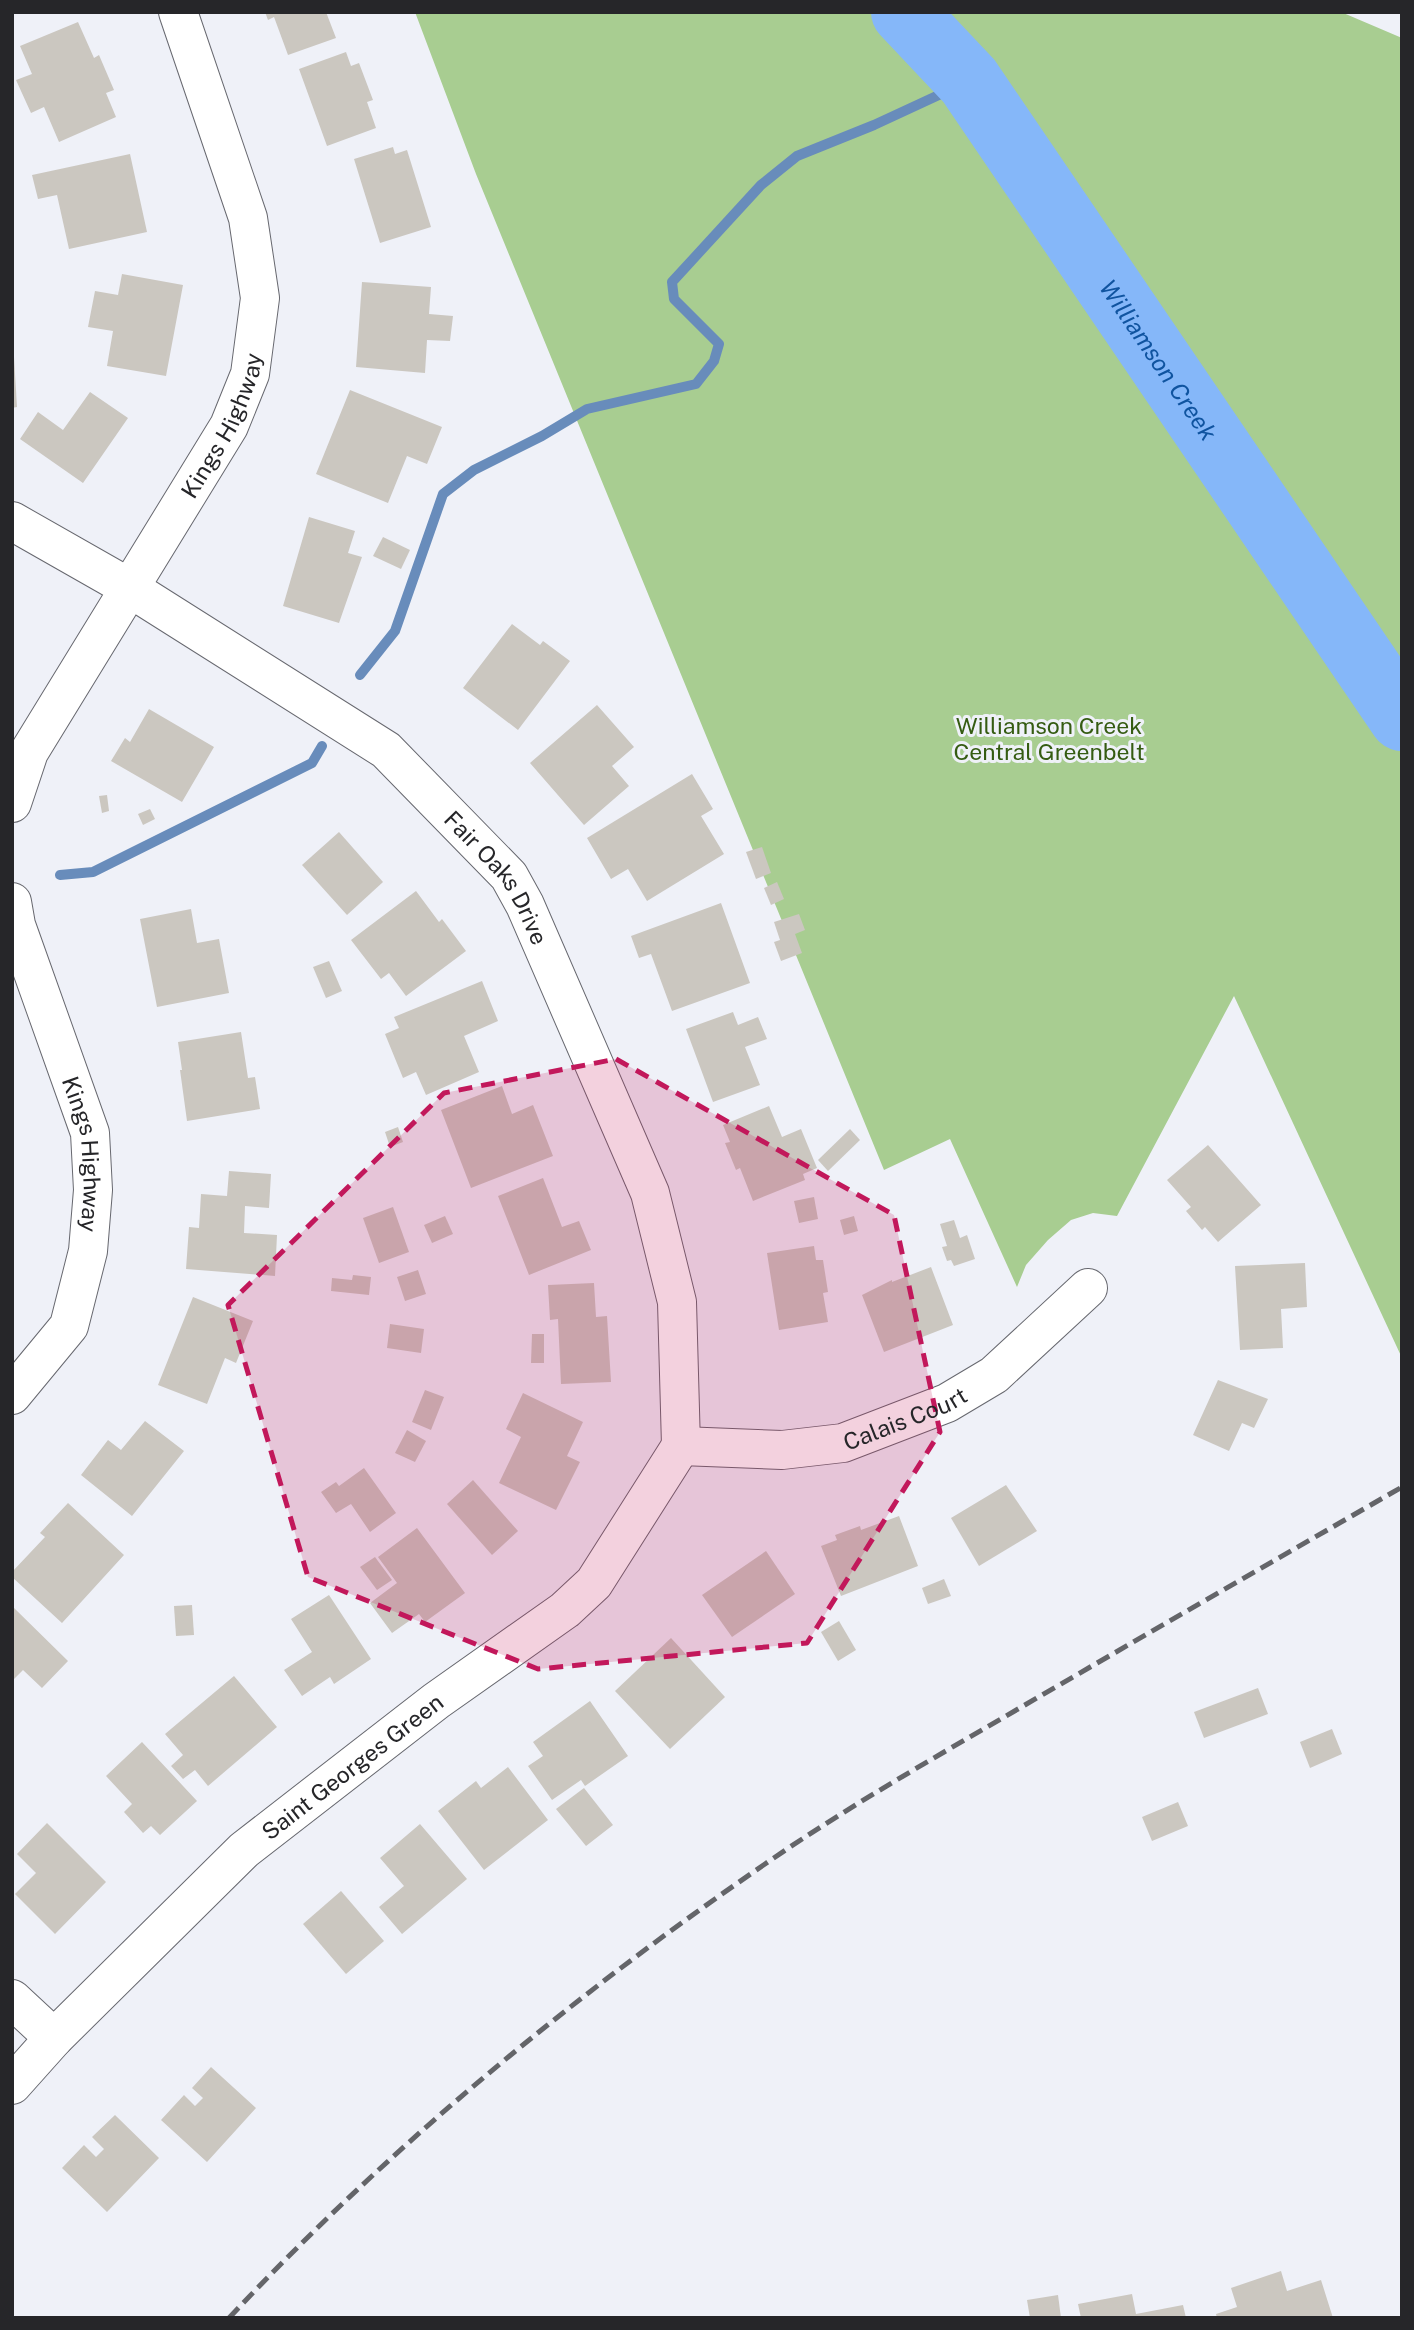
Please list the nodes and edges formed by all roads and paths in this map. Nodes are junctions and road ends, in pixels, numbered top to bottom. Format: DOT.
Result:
graph roads {
  1 [pos="178,12"];
  2 [pos="12,521"];
  3 [pos="128,587"];
  4 [pos="12,803"];
  5 [pos="12,902"];
  6 [pos="1088,1287"];
  7 [pos="12,1395"];
  8 [pos="681,1446"];
  9 [pos="12,1999"];
  10 [pos="54,2038"];
  11 [pos="12,2085"];
  1 -- 3 [label="street, Kings Highway"];
  2 -- 3 [label="street, Fair Oaks Drive"];
  3 -- 4 [label="street, Kings Highway"];
  3 -- 8 [label="street, Fair Oaks Drive"];
  5 -- 7 [label="street, Kings Highway"];
  6 -- 8 [label="street, Calais Court"];
  8 -- 10 [label="street, Saint Georges Green"];
  9 -- 10 [label="street"];
  10 -- 11 [label="street, Saint Georges Green"];
}
